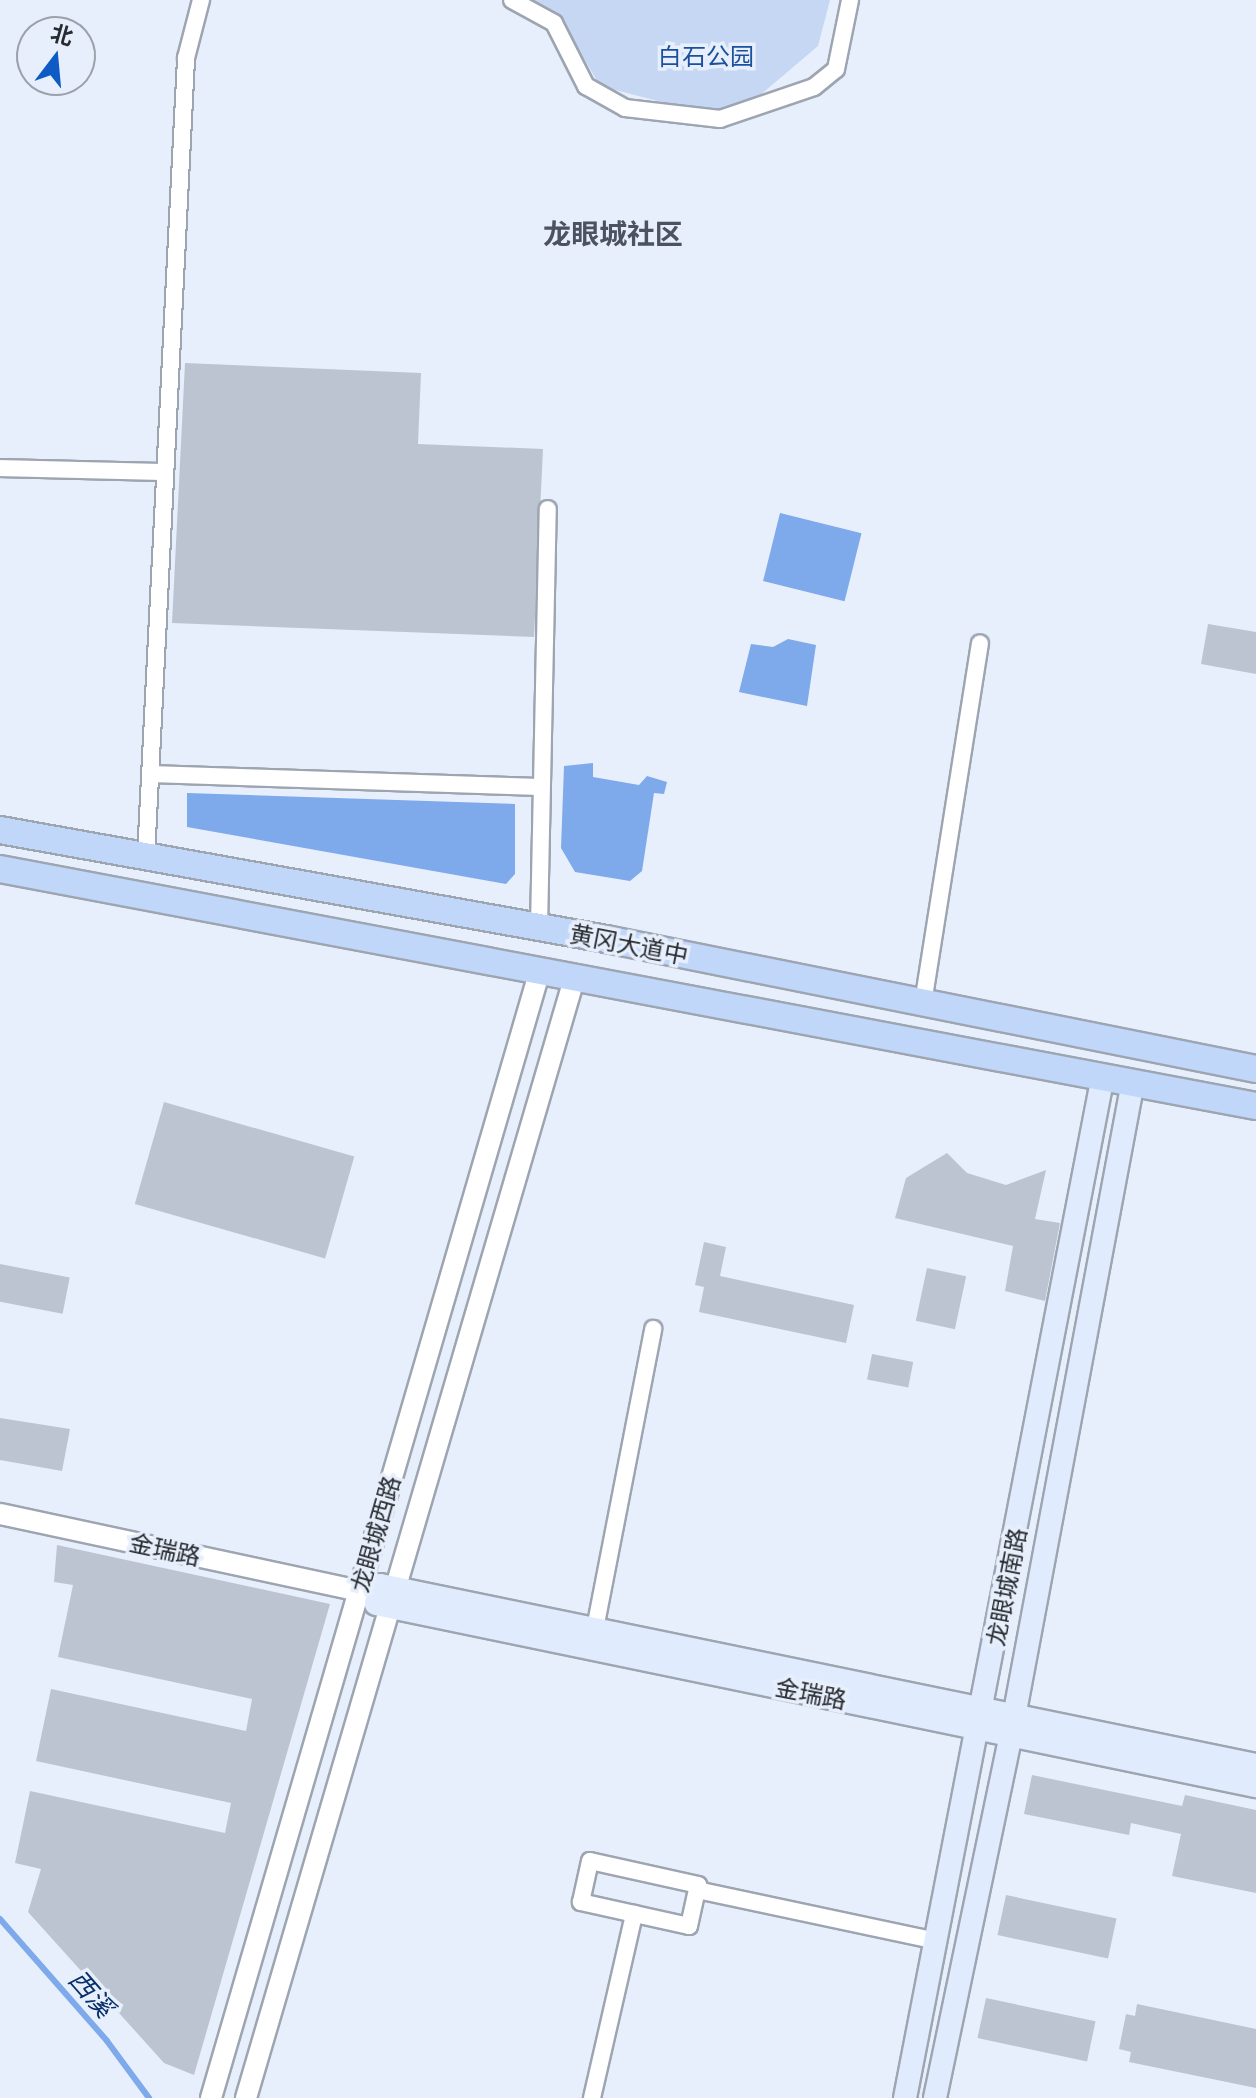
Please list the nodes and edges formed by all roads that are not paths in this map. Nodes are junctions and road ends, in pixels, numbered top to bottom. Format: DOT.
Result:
graph roads {
  1 [pos="201,0"];
  2 [pos="512,0"];
  3 [pos="850,0"];
  4 [pos="0,468"];
  5 [pos="164,472"];
  6 [pos="548,509"];
  7 [pos="980,643"];
  8 [pos="151,774"];
  9 [pos="539,787"];
  10 [pos="0,830"];
  11 [pos="146,857"];
  12 [pos="0,869"];
  13 [pos="138,895"];
  14 [pos="544,928"];
  15 [pos="540,970"];
  16 [pos="575,976"];
  17 [pos="873,993"];
  18 [pos="923,1003"];
  19 [pos="866,1032"];
  20 [pos="1256,1069"];
  21 [pos="1103,1076"];
  22 [pos="1133,1082"];
  23 [pos="1256,1106"];
  24 [pos="653,1329"];
  25 [pos="0,1514"];
  26 [pos="378,1595"];
  27 [pos="592,1638"];
  28 [pos="981,1717"];
  29 [pos="1013,1724"];
  30 [pos="1256,1765"];
  31 [pos="1256,1786"];
  32 [pos="697,1890"];
  33 [pos="634,1914"];
  34 [pos="936,1941"];
  35 [pos="211,2098"];
  36 [pos="246,2098"];
  37 [pos="592,2098"];
  38 [pos="905,2098"];
  39 [pos="935,2098"];
  1 -- 5 [label="street"];
  2 -- 3 [label="street"];
  4 -- 5 [label="street"];
  5 -- 8 [label="street"];
  6 -- 9 [label="street"];
  7 -- 18 [label="street"];
  8 -- 9 [label="street"];
  8 -- 11 [label="street"];
  9 -- 14 [label="street"];
  10 -- 11 [label="main road, 黄冈大道中"];
  11 -- 13 [label="main road"];
  11 -- 14 [label="main road, 黄冈大道中"];
  12 -- 13 [label="main road, 黄冈大道中"];
  13 -- 15 [label="main road, 黄冈大道中"];
  14 -- 15 [label="main road"];
  14 -- 17 [label="main road, 黄冈大道中"];
  15 -- 16 [label="main road, 黄冈大道中"];
  15 -- 35 [label="street, 龙眼城西路"];
  16 -- 19 [label="main road, 黄冈大道中"];
  16 -- 36 [label="street, 龙眼城西路"];
  17 -- 18 [label="main road, 黄冈大道中"];
  17 -- 19 [label="main road"];
  18 -- 20 [label="main road, 黄冈大道中"];
  19 -- 21 [label="main road, 黄冈大道中"];
  21 -- 22 [label="main road, 黄冈大道中"];
  21 -- 28 [label="main road, 龙眼城南路"];
  22 -- 23 [label="main road, 黄冈大道中"];
  22 -- 29 [label="main road, 龙眼城南路"];
  24 -- 27 [label="street"];
  25 -- 26 [label="street, 金瑞路"];
  26 -- 27 [label="main road, 金瑞路"];
  27 -- 28 [label="main road, 金瑞路"];
  28 -- 29 [label="main road, 金瑞路"];
  28 -- 34 [label="main road, 龙眼城南路"];
  29 -- 30 [label="main road, 金瑞路"];
  29 -- 31 [label="main road, 金瑞路"];
  29 -- 39 [label="main road, 龙眼城南路"];
  32 -- 33 [label="street"];
  32 -- 33 [label="street"];
  32 -- 34 [label="street"];
  33 -- 37 [label="street"];
  34 -- 38 [label="main road, 龙眼城南路"];
}
